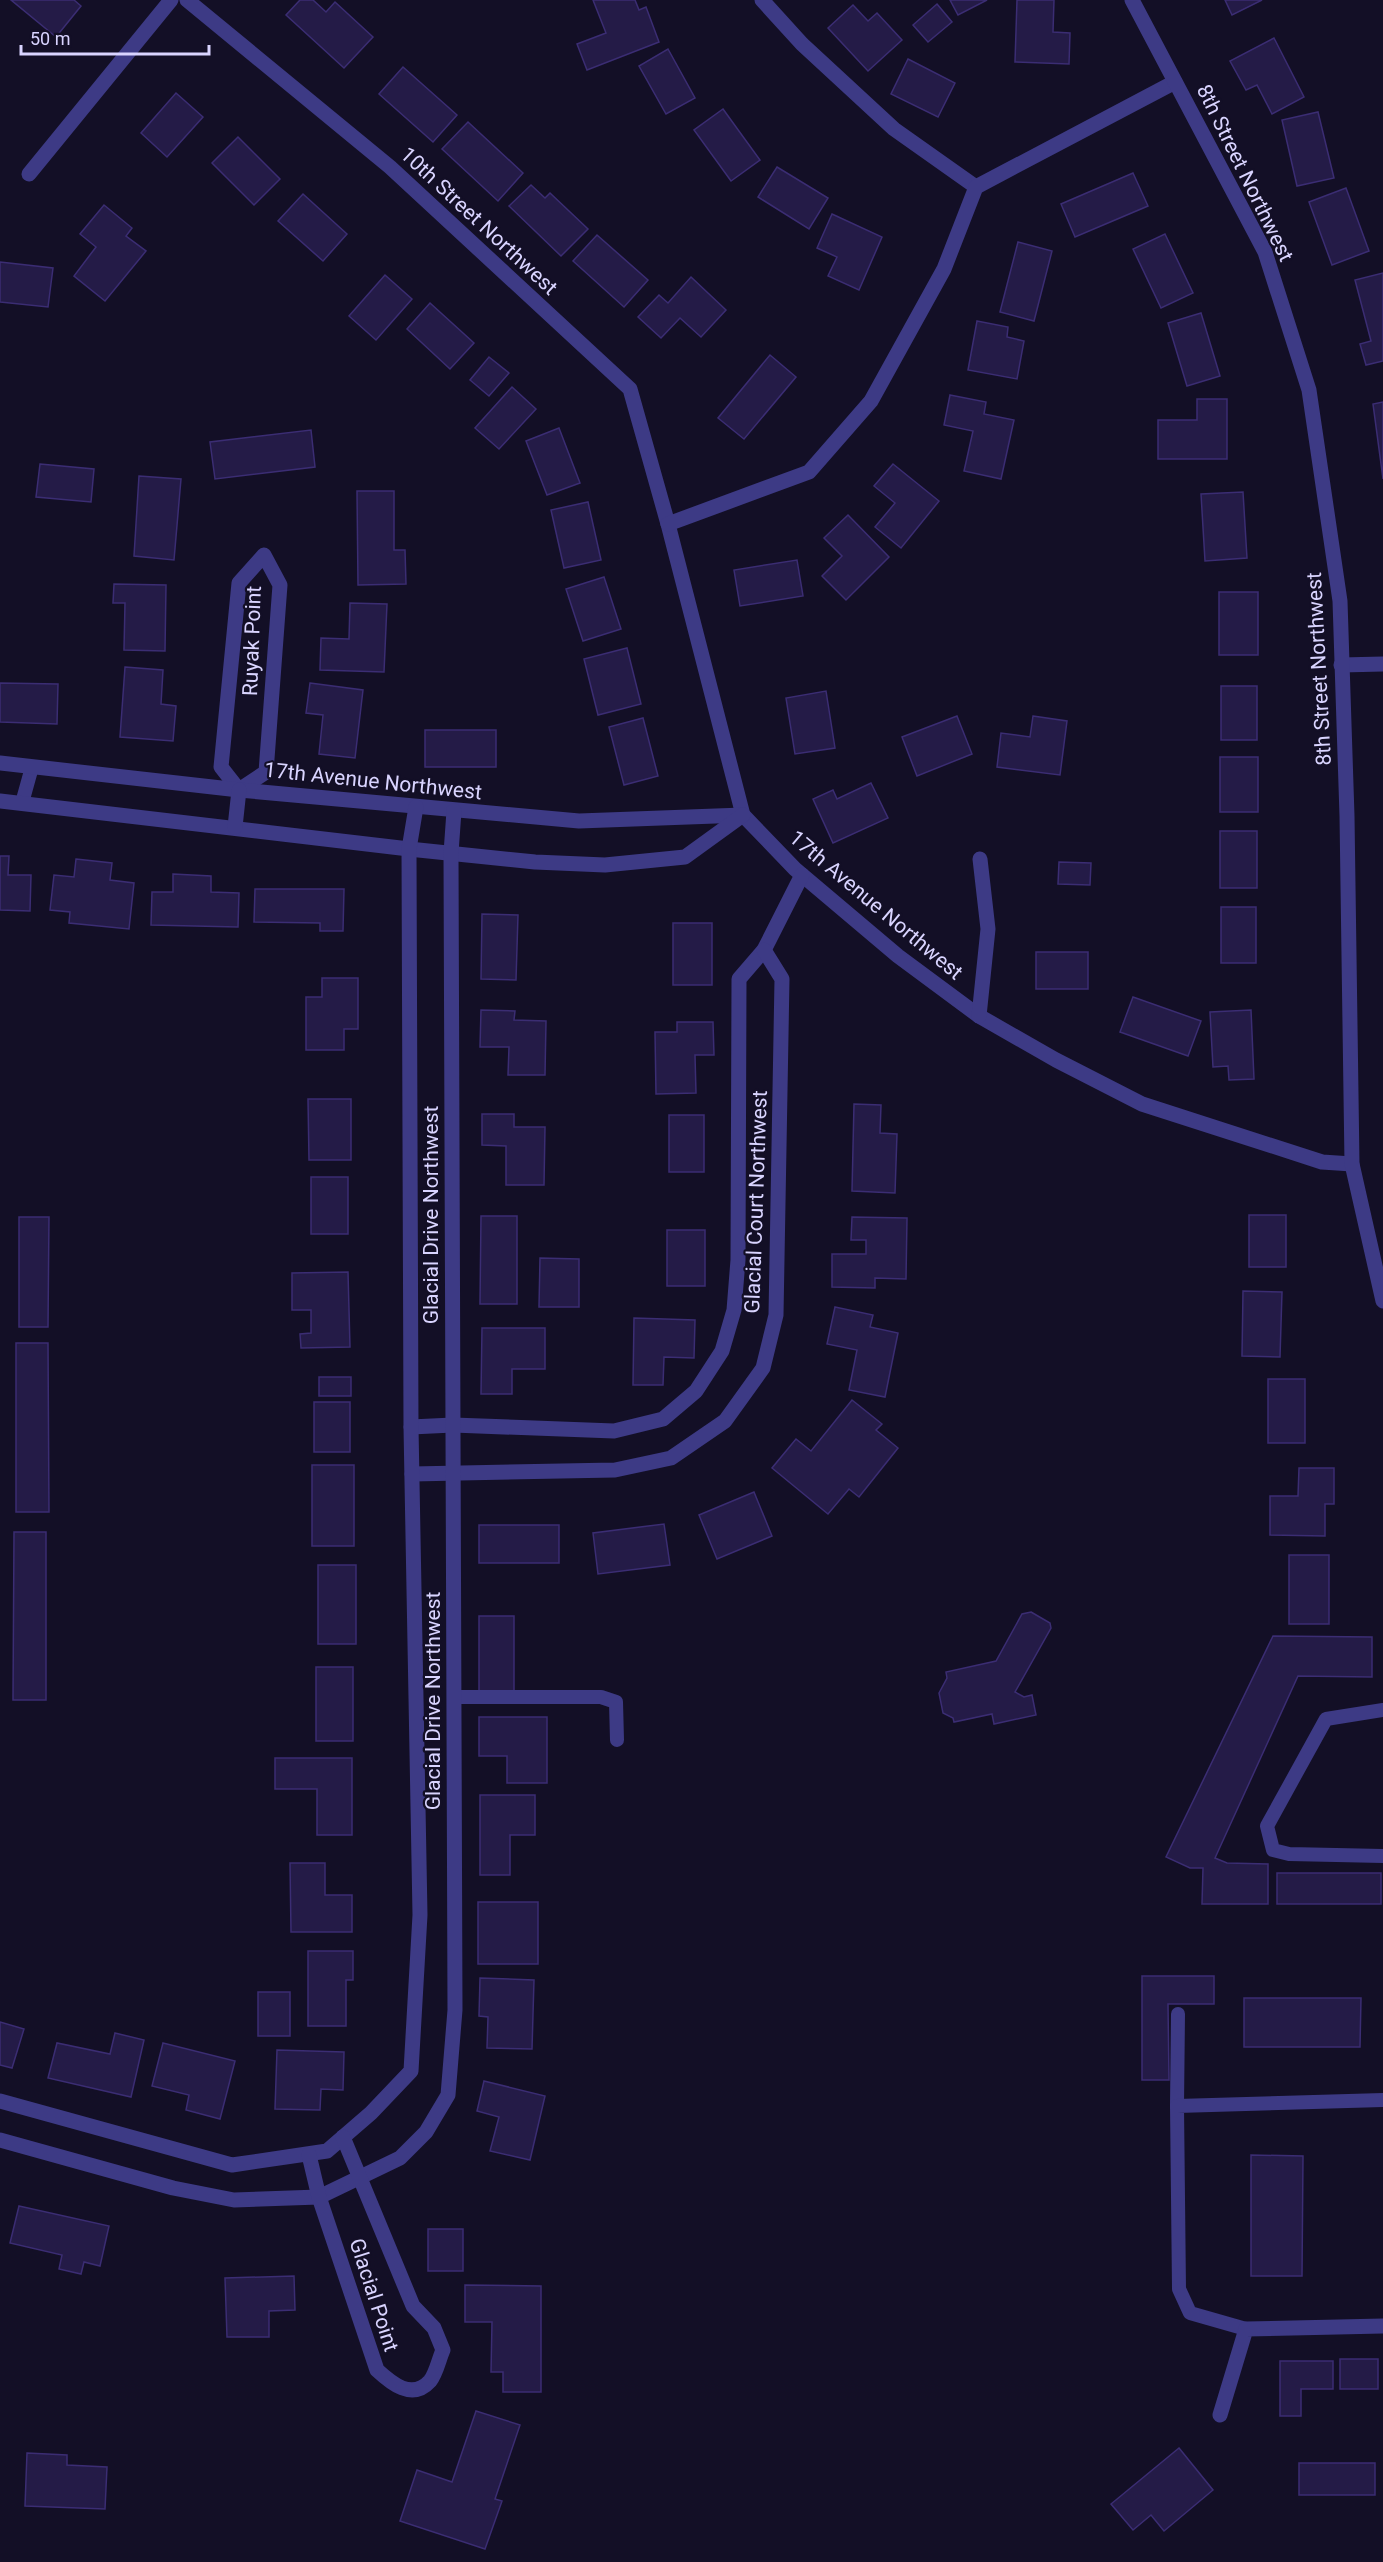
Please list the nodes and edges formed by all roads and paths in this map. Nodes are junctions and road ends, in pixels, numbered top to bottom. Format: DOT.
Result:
graph roads {
  1 [pos="171,0"];
  2 [pos="187,0"];
  3 [pos="762,0"];
  4 [pos="1132,0"];
  5 [pos="1175,82"];
  6 [pos="29,174"];
  7 [pos="976,187"];
  8 [pos="668,524"];
  9 [pos="1341,664"];
  10 [pos="1383,664"];
  11 [pos="0,763"];
  12 [pos="32,767"];
  13 [pos="239,790"];
  14 [pos="0,801"];
  15 [pos="22,803"];
  16 [pos="416,807"];
  17 [pos="454,811"];
  18 [pos="743,816"];
  19 [pos="235,827"];
  20 [pos="409,849"];
  21 [pos="451,853"];
  22 [pos="980,859"];
  23 [pos="802,875"];
  24 [pos="764,951"];
  25 [pos="979,1016"];
  26 [pos="1352,1164"];
  27 [pos="1383,1301"];
  28 [pos="453,1425"];
  29 [pos="411,1427"];
  30 [pos="453,1472"];
  31 [pos="412,1474"];
  32 [pos="454,1697"];
  33 [pos="1383,1710"];
  34 [pos="617,1740"];
  35 [pos="1383,1856"];
  36 [pos="1178,2013"];
  37 [pos="1383,2100"];
  38 [pos="0,2101"];
  39 [pos="1177,2106"];
  40 [pos="343,2137"];
  41 [pos="0,2140"];
  42 [pos="309,2155"];
  43 [pos="359,2177"];
  44 [pos="319,2197"];
  45 [pos="1383,2326"];
  46 [pos="1245,2329"];
  47 [pos="1220,2415"];
  1 -- 6 [label="street"];
  2 -- 8 [label="street, 10th Street Northwest"];
  3 -- 7 [label="street"];
  4 -- 5 [label="street, 8th Street Northwest"];
  5 -- 7 [label="street"];
  5 -- 9 [label="street, 8th Street Northwest"];
  7 -- 8 [label="street"];
  8 -- 18 [label="street"];
  9 -- 10 [label="street"];
  9 -- 26 [label="street, 8th Street Northwest"];
  11 -- 12 [label="street, 17th Avenue Northwest"];
  12 -- 13 [label="street, 17th Avenue Northwest"];
  12 -- 15 [label="lane"];
  13 -- 13 [label="street, Ruyak Point"];
  13 -- 16 [label="street, 17th Avenue Northwest"];
  13 -- 19 [label="street"];
  14 -- 15 [label="street"];
  15 -- 19 [label="street"];
  16 -- 17 [label="street, 17th Avenue Northwest"];
  16 -- 20 [label="street"];
  17 -- 18 [label="street, 17th Avenue Northwest"];
  17 -- 21 [label="street, Glacial Drive Northwest"];
  18 -- 21 [label="street"];
  18 -- 23 [label="street, 17th Avenue Northwest"];
  19 -- 20 [label="street"];
  20 -- 21 [label="street"];
  20 -- 29 [label="street"];
  21 -- 28 [label="street, Glacial Drive Northwest"];
  22 -- 25 [label="street"];
  23 -- 24 [label="street"];
  23 -- 25 [label="street, 17th Avenue Northwest"];
  24 -- 28 [label="street"];
  24 -- 30 [label="street, Glacial Court Northwest"];
  25 -- 26 [label="street, 17th Avenue Northwest"];
  26 -- 27 [label="street, 8th Street Northwest"];
  28 -- 29 [label="street"];
  28 -- 30 [label="street, Glacial Drive Northwest"];
  29 -- 31 [label="street"];
  30 -- 31 [label="street, Glacial Court Northwest"];
  30 -- 32 [label="street, Glacial Drive Northwest"];
  31 -- 40 [label="street"];
  32 -- 34 [label="lane"];
  32 -- 43 [label="street, Glacial Drive Northwest"];
  33 -- 35 [label="lane"];
  36 -- 39 [label="lane"];
  37 -- 39 [label="lane"];
  38 -- 42 [label="street"];
  39 -- 46 [label="lane"];
  40 -- 42 [label="street"];
  40 -- 43 [label="street, Glacial Point"];
  41 -- 44 [label="street, Glacial Drive Northwest"];
  42 -- 44 [label="street, Glacial Point"];
  43 -- 44 [label="street, Glacial Drive Northwest"];
  43 -- 44 [label="street, Glacial Point"];
  45 -- 46 [label="street"];
  46 -- 47 [label="street"];
}
